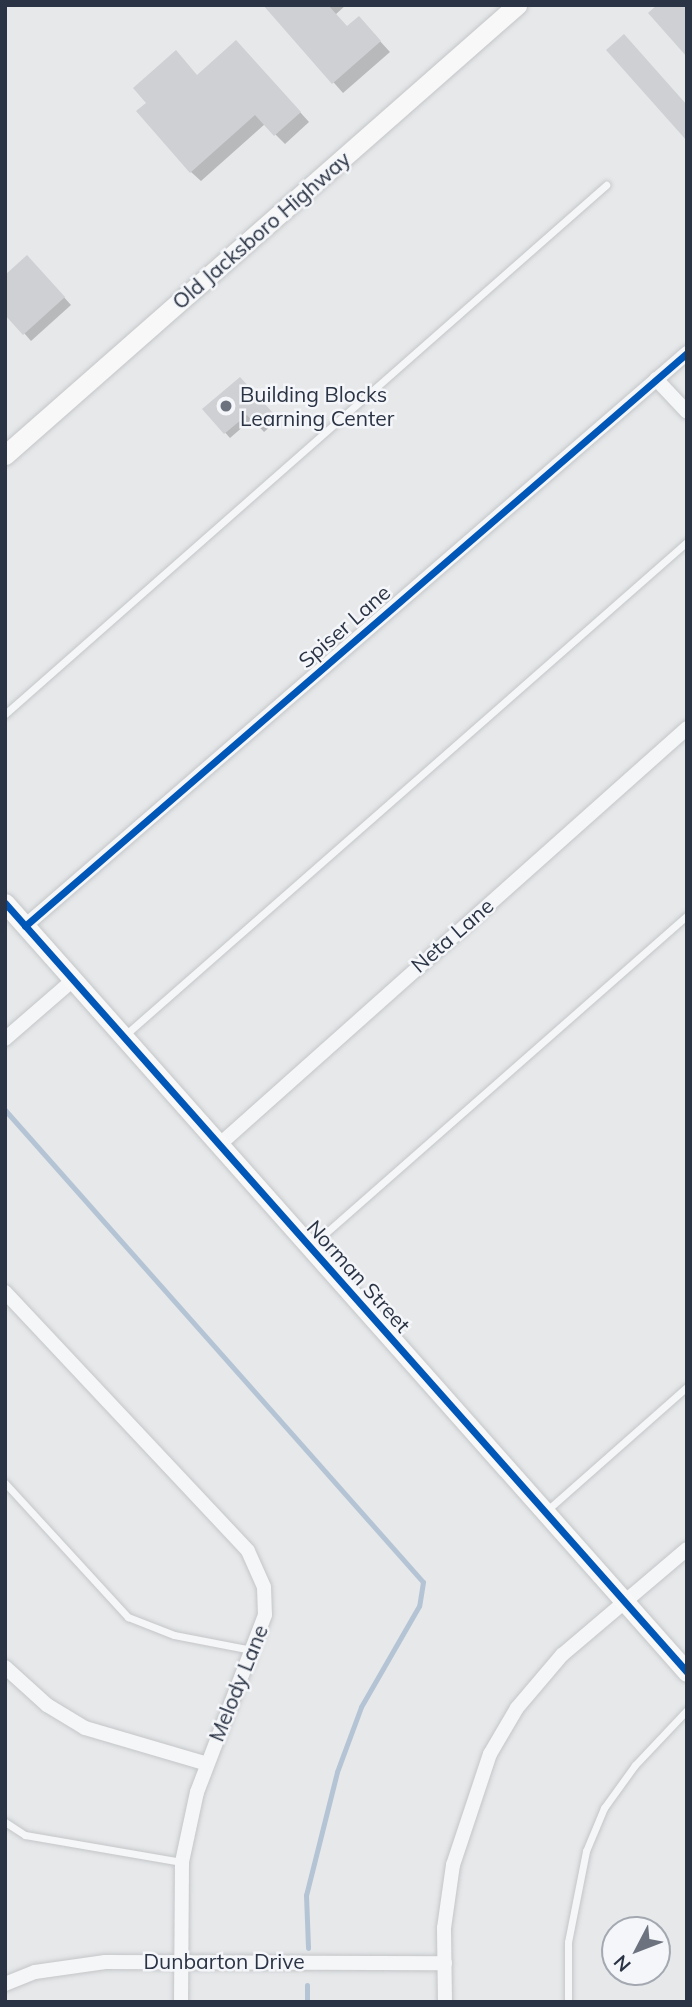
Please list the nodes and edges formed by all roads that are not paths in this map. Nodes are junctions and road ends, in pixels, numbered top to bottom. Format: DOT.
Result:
graph roads {
  1 [pos="517,5"];
  2 [pos="606,185"];
  3 [pos="687,353"];
  4 [pos="656,379"];
  5 [pos="687,412"];
  6 [pos="5,455"];
  7 [pos="687,542"];
  8 [pos="5,714"];
  9 [pos="687,728"];
  10 [pos="5,903"];
  11 [pos="687,915"];
  12 [pos="25,926"];
  13 [pos="73,980"];
  14 [pos="123,1036"];
  15 [pos="5,1039"];
  16 [pos="219,1144"];
  17 [pos="310,1247"];
  18 [pos="5,1292"];
  19 [pos="687,1387"];
  20 [pos="5,1483"];
  21 [pos="545,1513"];
  22 [pos="687,1549"];
  23 [pos="625,1602"];
  24 [pos="253,1650"];
  25 [pos="5,1667"];
  26 [pos="687,1672"];
  27 [pos="687,1710"];
  28 [pos="207,1764"];
  29 [pos="5,1822"];
  30 [pos="182,1862"];
  31 [pos="181,1960"];
  32 [pos="446,1962"];
  33 [pos="5,1984"];
  34 [pos="181,2002"];
  35 [pos="445,2002"];
  36 [pos="568,2002"];
  1 -- 6 [label="street, Old Jacksboro Highway"];
  2 -- 8 [label="lane"];
  3 -- 4 [label="street, Spiser Lane"];
  4 -- 5 [label="street"];
  4 -- 12 [label="street, Spiser Lane"];
  7 -- 14 [label="lane"];
  9 -- 16 [label="street, Neta Lane"];
  10 -- 12 [label="street, Norman Street"];
  11 -- 17 [label="lane"];
  12 -- 13 [label="street, Norman Street"];
  13 -- 14 [label="street, Norman Street"];
  13 -- 15 [label="street"];
  14 -- 16 [label="street, Norman Street"];
  16 -- 17 [label="street, Norman Street"];
  17 -- 21 [label="street, Norman Street"];
  18 -- 24 [label="street, Melody Lane"];
  19 -- 21 [label="lane"];
  20 -- 24 [label="lane"];
  21 -- 23 [label="street, Norman Street"];
  22 -- 23 [label="street"];
  23 -- 26 [label="street, Norman Street"];
  23 -- 32 [label="street"];
  24 -- 28 [label="street, Melody Lane"];
  25 -- 28 [label="street"];
  27 -- 36 [label="lane"];
  28 -- 30 [label="street, Melody Lane"];
  29 -- 30 [label="lane"];
  30 -- 31 [label="street, Melody Lane"];
  31 -- 32 [label="street, Dunbarton Drive"];
  31 -- 33 [label="street, Dunbarton Drive"];
  31 -- 34 [label="street, Melody Lane"];
  32 -- 35 [label="street"];
}
